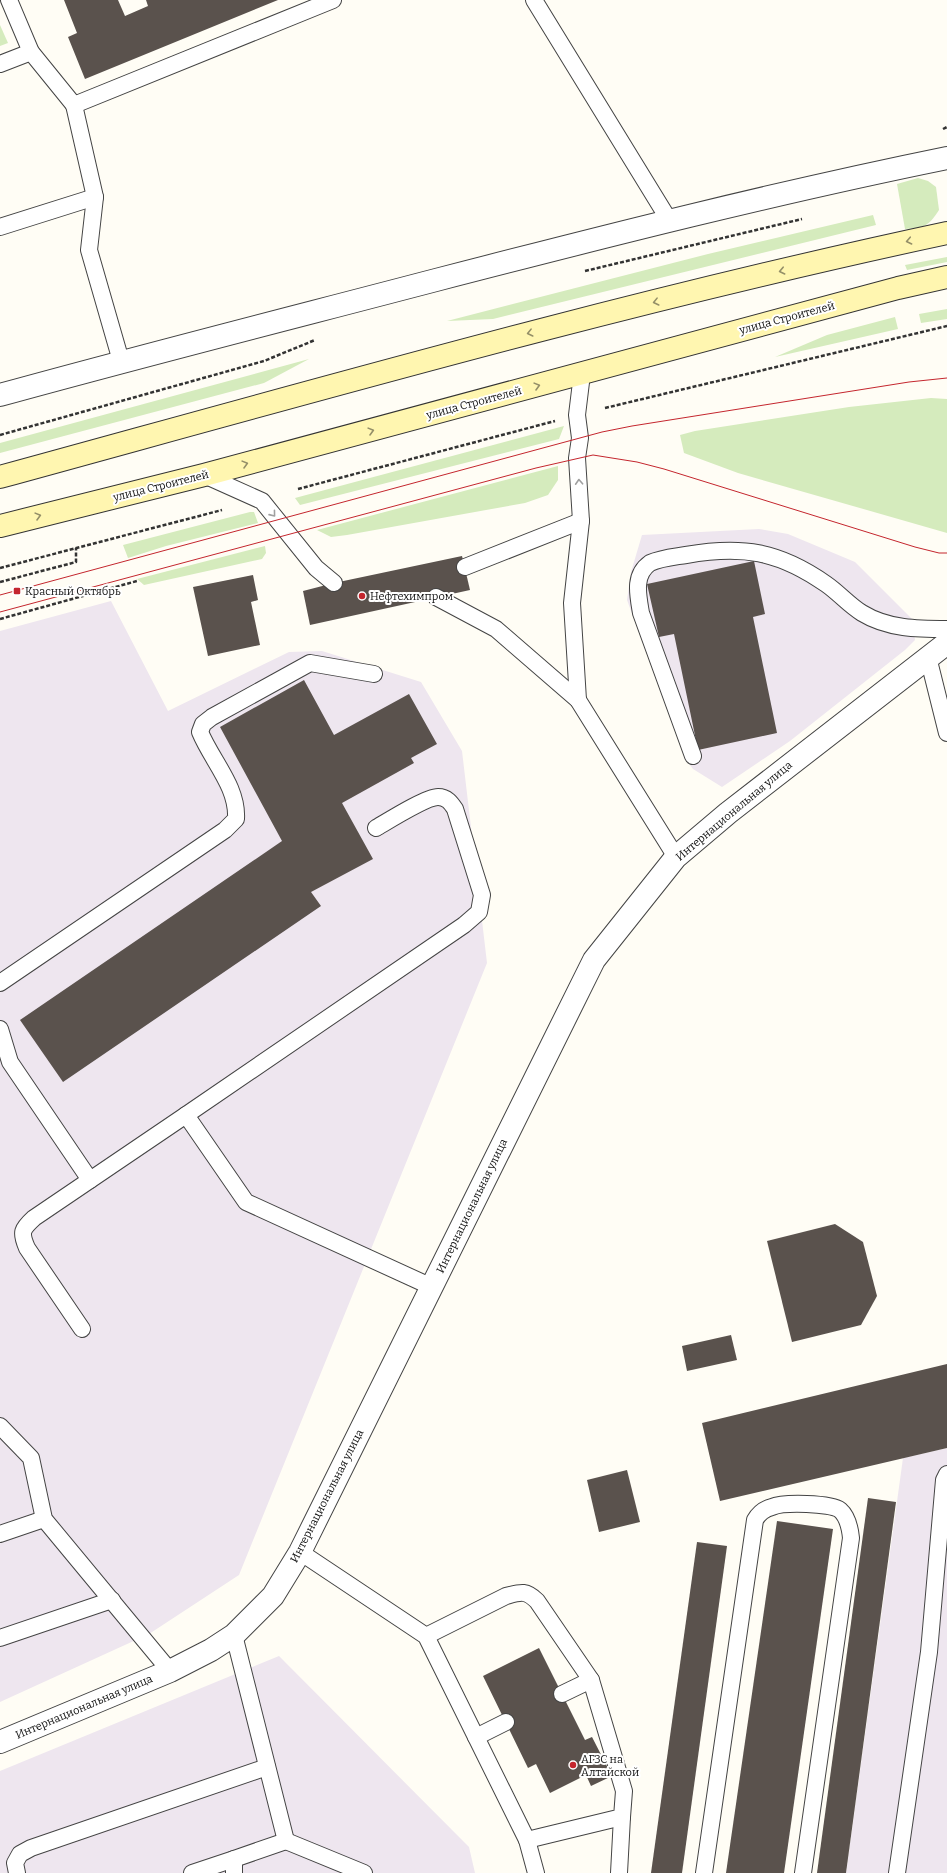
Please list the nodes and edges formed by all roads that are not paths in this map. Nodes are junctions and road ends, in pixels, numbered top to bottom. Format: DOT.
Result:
graph roads {
  1 [pos="9,0"];
  2 [pos="332,0"];
  3 [pos="534,0"];
  4 [pos="31,52"];
  5 [pos="0,64"];
  6 [pos="74,105"];
  7 [pos="947,158"];
  8 [pos="95,197"];
  9 [pos="669,220"];
  10 [pos="0,227"];
  11 [pos="947,233"];
  12 [pos="947,277"];
  13 [pos="121,361"];
  14 [pos="582,374"];
  15 [pos="0,395"];
  16 [pos="204,475"];
  17 [pos="0,477"];
  18 [pos="581,521"];
  19 [pos="0,526"];
  20 [pos="465,567"];
  21 [pos="334,583"];
  22 [pos="436,597"];
  23 [pos="947,629"];
  24 [pos="947,643"];
  25 [pos="928,657"];
  26 [pos="374,674"];
  27 [pos="578,700"];
  28 [pos="947,733"];
  29 [pos="693,756"];
  30 [pos="376,828"];
  31 [pos="676,857"];
  32 [pos="0,983"];
  33 [pos="0,1029"];
  34 [pos="186,1115"];
  35 [pos="90,1180"];
  36 [pos="432,1287"];
  37 [pos="82,1328"];
  38 [pos="0,1426"];
  39 [pos="947,1474"];
  40 [pos="44,1519"];
  41 [pos="0,1534"];
  42 [pos="300,1552"];
  43 [pos="112,1600"];
  44 [pos="234,1635"];
  45 [pos="426,1636"];
  46 [pos="0,1638"];
  47 [pos="170,1670"];
  48 [pos="591,1680"];
  49 [pos="562,1694"];
  50 [pos="506,1722"];
  51 [pos="476,1737"];
  52 [pos="0,1742"];
  53 [pos="267,1767"];
  54 [pos="622,1817"];
  55 [pos="286,1840"];
  56 [pos="527,1840"];
  57 [pos="234,1866"];
  58 [pos="17,1873"];
  59 [pos="192,1873"];
  60 [pos="364,1873"];
  61 [pos="536,1873"];
  62 [pos="619,1873"];
  63 [pos="704,1873"];
  64 [pos="803,1873"];
  65 [pos="897,1873"];
  1 -- 4 [label="lane"];
  2 -- 6 [label="lane"];
  3 -- 9 [label="lane"];
  4 -- 5 [label="lane"];
  4 -- 6 [label="lane"];
  6 -- 8 [label="lane"];
  7 -- 9 [label="street"];
  8 -- 10 [label="lane"];
  8 -- 13 [label="lane"];
  9 -- 13 [label="street"];
  11 -- 17 [label="main road, one-way"];
  12 -- 14 [label="main road, улица Строителей"];
  13 -- 15 [label="street"];
  16 -- 14 [label="main road, улица Строителей, one-way"];
  18 -- 14 [label="lane, one-way"];
  19 -- 16 [label="main road, улица Строителей, one-way"];
  16 -- 21 [label="lane, one-way"];
  18 -- 20 [label="lane"];
  18 -- 27 [label="lane"];
  22 -- 27 [label="lane"];
  23 -- 29 [label="lane"];
  24 -- 25 [label="street, Интернациональная улица"];
  25 -- 28 [label="lane"];
  25 -- 31 [label="street, Интернациональная улица"];
  26 -- 32 [label="lane"];
  27 -- 31 [label="lane"];
  30 -- 34 [label="lane"];
  31 -- 36 [label="street, Интернациональная улица"];
  33 -- 35 [label="lane"];
  34 -- 35 [label="lane"];
  34 -- 36 [label="lane"];
  35 -- 37 [label="lane"];
  36 -- 42 [label="street, Интернациональная улица"];
  38 -- 40 [label="lane"];
  39 -- 65 [label="lane"];
  40 -- 41 [label="lane"];
  40 -- 43 [label="lane"];
  42 -- 44 [label="street, Интернациональная улица"];
  42 -- 45 [label="lane"];
  43 -- 46 [label="lane"];
  43 -- 47 [label="lane"];
  44 -- 47 [label="street, Интернациональная улица"];
  44 -- 53 [label="lane"];
  45 -- 48 [label="lane"];
  45 -- 51 [label="lane"];
  47 -- 52 [label="street, Интернациональная улица"];
  48 -- 49 [label="lane"];
  48 -- 54 [label="lane"];
  50 -- 51 [label="lane"];
  51 -- 56 [label="lane"];
  53 -- 55 [label="lane"];
  53 -- 58 [label="lane"];
  54 -- 56 [label="lane"];
  54 -- 62 [label="lane"];
  55 -- 57 [label="lane"];
  55 -- 60 [label="lane"];
  56 -- 61 [label="lane"];
  57 -- 59 [label="lane"];
  63 -- 64 [label="lane"];
}
